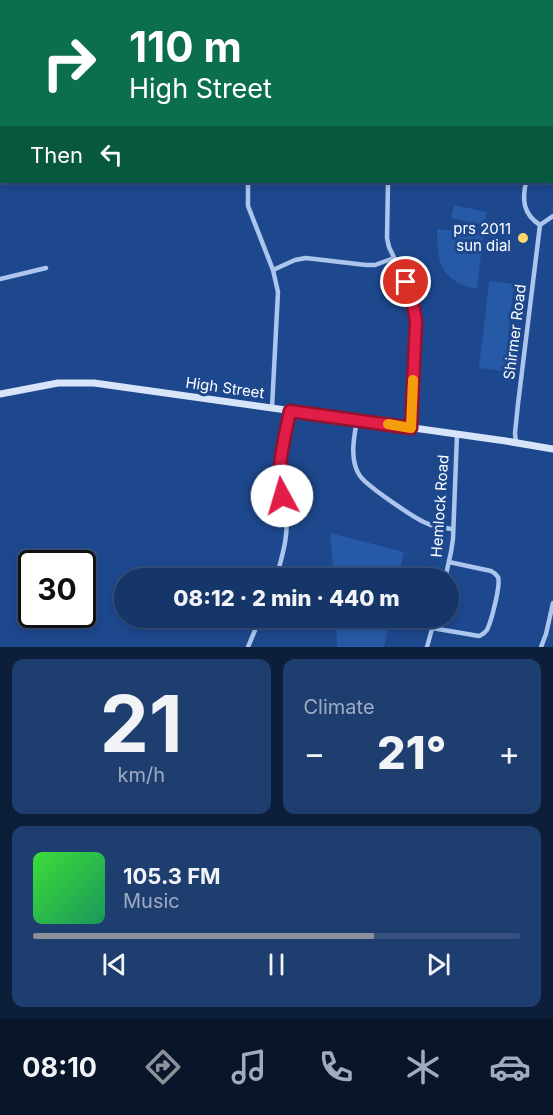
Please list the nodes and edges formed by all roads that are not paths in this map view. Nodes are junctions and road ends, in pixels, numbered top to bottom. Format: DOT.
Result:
graph roads {
  1 [pos="248,183"];
  2 [pos="388,183"];
  3 [pos="526,183"];
  4 [pos="553,216"];
  5 [pos="540,225"];
  6 [pos="394,258"];
  7 [pos="45,268"];
  8 [pos="273,270"];
  9 [pos="0,279"];
  10 [pos="0,394"];
  11 [pos="272,408"];
  12 [pos="290,411"];
  13 [pos="357,420"];
  14 [pos="411,428"];
  15 [pos="457,435"];
  16 [pos="516,443"];
  17 [pos="553,449"];
  18 [pos="453,529"];
  19 [pos="449,562"];
  20 [pos="279,568"];
  21 [pos="448,568"];
  22 [pos="553,603"];
  23 [pos="256,628"];
  24 [pos="432,628"];
  25 [pos="248,647"];
  26 [pos="427,647"];
  27 [pos="542,647"];
  1 -- 8 [label="street"];
  2 -- 6 [label="street"];
  3 -- 5 [label="street"];
  4 -- 5 [label="street"];
  5 -- 16 [label="street, Shirmer Road"];
  6 -- 8 [label="street"];
  6 -- 14 [label="street"];
  7 -- 9 [label="street"];
  8 -- 11 [label="street"];
  10 -- 11 [label="main road, High Street"];
  11 -- 12 [label="main road, High Street"];
  12 -- 13 [label="main road, High Street"];
  12 -- 20 [label="street"];
  13 -- 14 [label="main road, High Street"];
  13 -- 18 [label="street"];
  14 -- 15 [label="main road, High Street"];
  15 -- 16 [label="main road, High Street"];
  15 -- 18 [label="street, Hemlock Road"];
  16 -- 17 [label="main road, High Street"];
  18 -- 19 [label="street, Hemlock Road"];
  19 -- 21 [label="street, Hemlock Road"];
  19 -- 24 [label="street"];
  22 -- 27 [label="street"];
  23 -- 25 [label="street"];
  24 -- 26 [label="street"];
}
